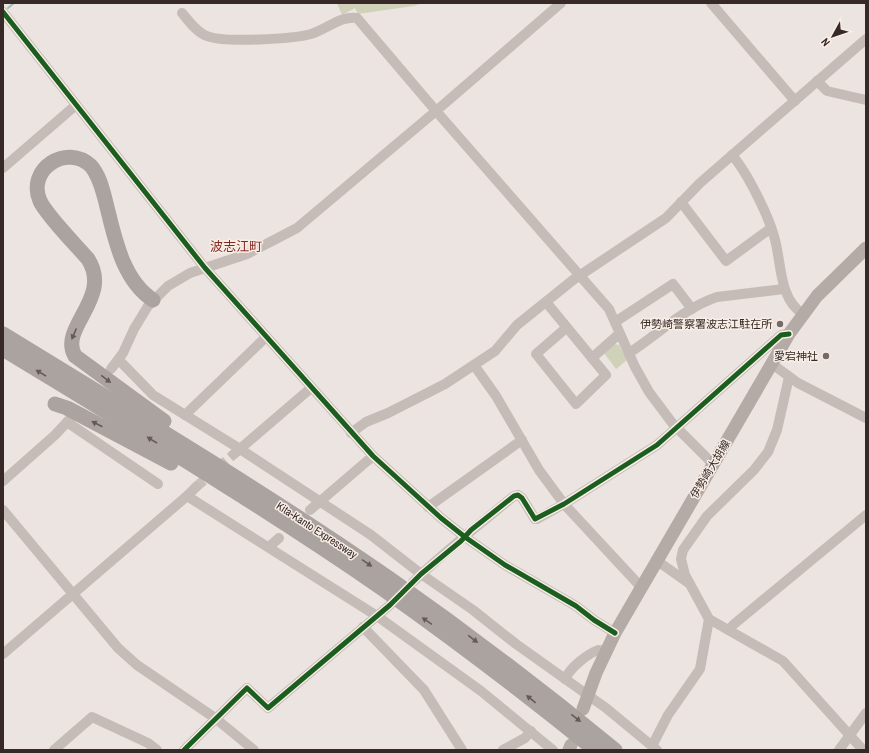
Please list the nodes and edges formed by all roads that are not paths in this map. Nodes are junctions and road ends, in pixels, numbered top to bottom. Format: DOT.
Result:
graph roads {
  1 [pos="561,3"];
  2 [pos="711,3"];
  3 [pos="3,12"];
  4 [pos="182,13"];
  5 [pos="866,39"];
  6 [pos="817,81"];
  7 [pos="866,100"];
  8 [pos="795,101"];
  9 [pos="76,105"];
  10 [pos="436,111"];
  11 [pos="732,155"];
  12 [pos="3,168"];
  13 [pos="681,202"];
  14 [pos="771,228"];
  15 [pos="866,248"];
  16 [pos="205,268"];
  17 [pos="579,276"];
  18 [pos="784,289"];
  19 [pos="153,300"];
  20 [pos="546,302"];
  21 [pos="80,305"];
  22 [pos="692,309"];
  23 [pos="803,314"];
  24 [pos="615,322"];
  25 [pos="566,328"];
  26 [pos="3,334"];
  27 [pos="619,334"];
  28 [pos="789,334"];
  29 [pos="266,337"];
  30 [pos="3,349"];
  31 [pos="628,353"];
  32 [pos="592,358"];
  33 [pos="119,360"];
  34 [pos="772,364"];
  35 [pos="474,365"];
  36 [pos="111,369"];
  37 [pos="789,377"];
  38 [pos="311,388"];
  39 [pos="55,404"];
  40 [pos="185,415"];
  41 [pos="866,418"];
  42 [pos="677,428"];
  43 [pos="351,433"];
  44 [pos="522,440"];
  45 [pos="237,452"];
  46 [pos="373,456"];
  47 [pos="713,464"];
  48 [pos="3,481"];
  49 [pos="158,484"];
  50 [pos="196,488"];
  51 [pos="252,488"];
  52 [pos="187,496"];
  53 [pos="321,502"];
  54 [pos="564,504"];
  55 [pos="428,507"];
  56 [pos="3,510"];
  57 [pos="310,510"];
  58 [pos="866,515"];
  59 [pos="465,537"];
  60 [pos="279,538"];
  61 [pos="315,544"];
  62 [pos="269,547"];
  63 [pos="656,560"];
  64 [pos="421,574"];
  65 [pos="413,582"];
  66 [pos="690,584"];
  67 [pos="640,587"];
  68 [pos="73,593"];
  69 [pos="390,605"];
  70 [pos="377,616"];
  71 [pos="709,619"];
  72 [pos="363,627"];
  73 [pos="730,630"];
  74 [pos="614,633"];
  75 [pos="606,651"];
  76 [pos="3,654"];
  77 [pos="565,679"];
  78 [pos="588,695"];
  79 [pos="583,709"];
  80 [pos="866,712"];
  81 [pos="215,718"];
  82 [pos="531,731"];
  83 [pos="850,735"];
  84 [pos="248,748"];
  85 [pos="655,748"];
  86 [pos="54,750"];
  87 [pos="157,750"];
  88 [pos="184,750"];
  89 [pos="462,750"];
  90 [pos="503,750"];
  91 [pos="553,750"];
  92 [pos="594,750"];
  93 [pos="615,750"];
  94 [pos="839,750"];
  95 [pos="863,750"];
  1 -- 10 [label="street"];
  2 -- 8 [label="street"];
  3 -- 9 [label="street"];
  4 -- 10 [label="street"];
  5 -- 6 [label="street"];
  6 -- 7 [label="street"];
  6 -- 8 [label="street"];
  8 -- 11 [label="street"];
  9 -- 12 [label="street"];
  9 -- 16 [label="street"];
  10 -- 16 [label="street"];
  10 -- 17 [label="street"];
  11 -- 13 [label="street"];
  11 -- 14 [label="street"];
  13 -- 14 [label="street"];
  13 -- 17 [label="street"];
  14 -- 18 [label="street"];
  15 -- 23 [label="main road, 伊勢崎大胡線"];
  16 -- 19 [label="street"];
  16 -- 29 [label="street"];
  17 -- 20 [label="street"];
  17 -- 24 [label="street"];
  18 -- 22 [label="street"];
  18 -- 23 [label="street"];
  19 -- 21 [label="highway"];
  19 -- 33 [label="street"];
  19 -- 51 [label="highway, one-way"];
  20 -- 25 [label="street"];
  20 -- 35 [label="street"];
  22 -- 24 [label="street"];
  22 -- 31 [label="street"];
  23 -- 28 [label="main road, 伊勢崎大胡線"];
  24 -- 27 [label="street"];
  25 -- 32 [label="street"];
  25 -- 32 [label="street"];
  26 -- 51 [label="highway, Kita-Kanto Expressway"];
  27 -- 31 [label="street"];
  27 -- 32 [label="street"];
  28 -- 34 [label="main road, 伊勢崎大胡線"];
  28 -- 42 [label="street"];
  29 -- 38 [label="street"];
  29 -- 40 [label="street"];
  61 -- 30 [label="highway, Kita-Kanto Expressway, one-way"];
  31 -- 42 [label="street"];
  33 -- 36 [label="street"];
  33 -- 40 [label="street"];
  34 -- 37 [label="street"];
  34 -- 47 [label="main road, 伊勢崎大胡線"];
  35 -- 43 [label="street"];
  35 -- 44 [label="street"];
  37 -- 41 [label="street"];
  37 -- 66 [label="street"];
  38 -- 43 [label="street"];
  38 -- 45 [label="street"];
  61 -- 39 [label="highway, one-way"];
  40 -- 45 [label="street"];
  42 -- 47 [label="street"];
  42 -- 54 [label="street"];
  43 -- 46 [label="street"];
  44 -- 54 [label="street"];
  44 -- 55 [label="street"];
  45 -- 53 [label="street"];
  46 -- 53 [label="street"];
  46 -- 55 [label="street"];
  47 -- 63 [label="main road, 伊勢崎大胡線"];
  48 -- 49 [label="street"];
  50 -- 52 [label="street"];
  51 -- 93 [label="highway, Kita-Kanto Expressway, one-way"];
  52 -- 62 [label="street"];
  52 -- 68 [label="street"];
  53 -- 57 [label="street"];
  53 -- 64 [label="street"];
  54 -- 59 [label="street"];
  54 -- 67 [label="street"];
  55 -- 59 [label="street"];
  56 -- 68 [label="street"];
  58 -- 73 [label="street"];
  59 -- 64 [label="street"];
  59 -- 74 [label="street"];
  60 -- 62 [label="street"];
  92 -- 61 [label="highway, Kita-Kanto Expressway, one-way"];
  62 -- 70 [label="street"];
  63 -- 66 [label="street"];
  63 -- 67 [label="main road, 伊勢崎大胡線"];
  64 -- 65 [label="street"];
  64 -- 77 [label="street"];
  66 -- 71 [label="street"];
  67 -- 74 [label="main road, 伊勢崎大胡線"];
  68 -- 76 [label="street"];
  68 -- 81 [label="street"];
  69 -- 70 [label="street"];
  70 -- 72 [label="street"];
  70 -- 82 [label="street"];
  71 -- 73 [label="street"];
  71 -- 85 [label="street"];
  72 -- 81 [label="street"];
  72 -- 89 [label="street"];
  73 -- 83 [label="street"];
  74 -- 75 [label="main road, 伊勢崎大胡線"];
  75 -- 77 [label="street"];
  75 -- 78 [label="main road, 伊勢崎大胡線"];
  77 -- 78 [label="street"];
  78 -- 79 [label="main road, 伊勢崎大胡線"];
  78 -- 85 [label="street"];
  80 -- 83 [label="street"];
  81 -- 84 [label="street"];
  81 -- 88 [label="street"];
  82 -- 90 [label="street"];
  82 -- 91 [label="street"];
  83 -- 94 [label="street"];
  83 -- 95 [label="street"];
  86 -- 87 [label="street"];
}
